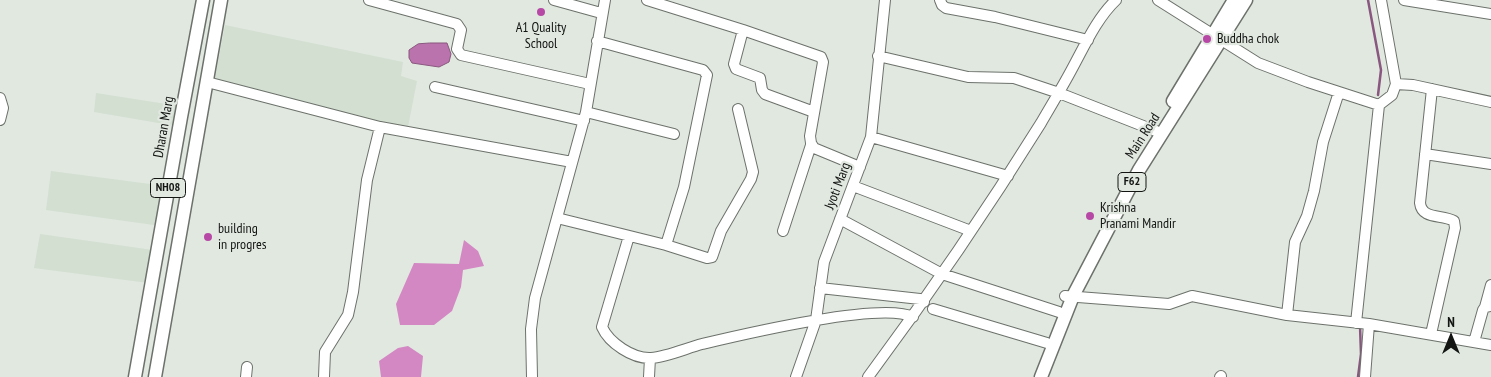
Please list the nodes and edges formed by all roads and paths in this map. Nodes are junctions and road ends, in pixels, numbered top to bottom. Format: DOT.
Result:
graph roads {
  1 [pos="203,0"];
  2 [pos="221,0"];
  3 [pos="369,0"];
  4 [pos="554,0"];
  5 [pos="605,0"];
  6 [pos="647,0"];
  7 [pos="885,0"];
  8 [pos="940,0"];
  9 [pos="1116,0"];
  10 [pos="1158,0"];
  11 [pos="1234,0"];
  12 [pos="1246,0"];
  13 [pos="1381,0"];
  14 [pos="1404,0"];
  15 [pos="601,13"];
  16 [pos="1491,14"];
  17 [pos="743,30"];
  18 [pos="1216,38"];
  19 [pos="1088,40"];
  20 [pos="597,41"];
  21 [pos="878,56"];
  22 [pos="207,82"];
  23 [pos="590,84"];
  24 [pos="1396,84"];
  25 [pos="435,87"];
  26 [pos="1432,89"];
  27 [pos="1339,92"];
  28 [pos="1059,93"];
  29 [pos="0,98"];
  30 [pos="1491,102"];
  31 [pos="1379,105"];
  32 [pos="738,109"];
  33 [pos="814,112"];
  34 [pos="585,117"];
  35 [pos="0,120"];
  36 [pos="380,127"];
  37 [pos="1156,131"];
  38 [pos="674,134"];
  39 [pos="870,137"];
  40 [pos="811,145"];
  41 [pos="1426,154"];
  42 [pos="572,162"];
  43 [pos="1491,164"];
  44 [pos="860,167"];
  45 [pos="1008,176"];
  46 [pos="853,186"];
  47 [pos="557,218"];
  48 [pos="840,220"];
  49 [pos="783,231"];
  50 [pos="971,231"];
  51 [pos="629,236"];
  52 [pos="666,245"];
  53 [pos="942,274"];
  54 [pos="1491,285"];
  55 [pos="820,288"];
  56 [pos="1069,296"];
  57 [pos="924,302"];
  58 [pos="1488,306"];
  59 [pos="933,309"];
  60 [pos="1059,312"];
  61 [pos="1287,315"];
  62 [pos="913,317"];
  63 [pos="816,320"];
  64 [pos="1356,323"];
  65 [pos="1369,324"];
  66 [pos="1431,334"];
  67 [pos="1474,342"];
  68 [pos="1047,343"];
  69 [pos="1491,345"];
  70 [pos="650,358"];
  71 [pos="1368,376"];
  72 [pos="135,377"];
  73 [pos="156,377"];
  74 [pos="324,377"];
  75 [pos="532,377"];
  76 [pos="649,377"];
  77 [pos="796,377"];
  78 [pos="868,377"];
  79 [pos="1034,377"];
  80 [pos="1041,377"];
  1 -- 72 [label="main road, Dharan Marg / NH08"];
  2 -- 22 [label="main road, NH08"];
  3 -- 23 [label="street"];
  4 -- 15 [label="street"];
  5 -- 15 [label="street"];
  6 -- 17 [label="street"];
  7 -- 21 [label="street, Jyoti Marg"];
  8 -- 19 [label="street"];
  9 -- 19 [label="street"];
  10 -- 18 [label="street"];
  11 -- 18 [label="main road, Main Road / F62"];
  12 -- 18 [label="main road, Main Road / F62"];
  13 -- 24 [label="street"];
  14 -- 16 [label="street"];
  15 -- 20 [label="street"];
  17 -- 33 [label="street"];
  17 -- 33 [label="street"];
  18 -- 27 [label="street"];
  18 -- 37 [label="main road, Main Road / F62"];
  18 -- 56 [label="main road, Main Road / F62"];
  19 -- 28 [label="street"];
  20 -- 23 [label="street"];
  20 -- 52 [label="street"];
  21 -- 28 [label="street"];
  21 -- 39 [label="street, Jyoti Marg"];
  22 -- 36 [label="street"];
  22 -- 73 [label="main road, NH08"];
  23 -- 34 [label="street"];
  24 -- 26 [label="street"];
  24 -- 31 [label="street"];
  25 -- 34 [label="street"];
  26 -- 30 [label="street"];
  26 -- 41 [label="street"];
  27 -- 31 [label="street"];
  27 -- 61 [label="street"];
  28 -- 37 [label="street"];
  28 -- 45 [label="street"];
  29 -- 35 [label="street"];
  31 -- 64 [label="street"];
  32 -- 52 [label="street"];
  33 -- 40 [label="street"];
  34 -- 38 [label="street"];
  34 -- 42 [label="street"];
  36 -- 42 [label="street"];
  36 -- 74 [label="street"];
  37 -- 56 [label="main road, Main Road / F62"];
  39 -- 44 [label="street, Jyoti Marg"];
  39 -- 45 [label="street"];
  40 -- 44 [label="street"];
  40 -- 49 [label="street"];
  41 -- 43 [label="street"];
  41 -- 66 [label="street"];
  42 -- 47 [label="street"];
  44 -- 46 [label="street, Jyoti Marg"];
  45 -- 50 [label="street"];
  46 -- 48 [label="street, Jyoti Marg"];
  46 -- 50 [label="street"];
  47 -- 51 [label="street"];
  47 -- 75 [label="street"];
  48 -- 53 [label="street"];
  48 -- 55 [label="street, Jyoti Marg"];
  50 -- 53 [label="street"];
  51 -- 52 [label="street"];
  51 -- 70 [label="street"];
  53 -- 57 [label="street"];
  53 -- 60 [label="street"];
  54 -- 58 [label="street"];
  55 -- 57 [label="street"];
  55 -- 63 [label="street, Jyoti Marg"];
  56 -- 60 [label="main road, Main Road / F62"];
  56 -- 61 [label="street"];
  56 -- 80 [label="main road, Main Road / F62"];
  57 -- 62 [label="street"];
  58 -- 67 [label="street"];
  59 -- 68 [label="street"];
  60 -- 68 [label="main road, Main Road / F62"];
  61 -- 64 [label="street"];
  62 -- 63 [label="street"];
  62 -- 78 [label="street"];
  63 -- 70 [label="street"];
  63 -- 77 [label="street, Jyoti Marg"];
  64 -- 65 [label="street"];
  65 -- 66 [label="street"];
  65 -- 71 [label="street"];
  66 -- 67 [label="street"];
  67 -- 69 [label="street"];
  68 -- 79 [label="main road, Main Road / F62"];
  70 -- 76 [label="street"];
}
